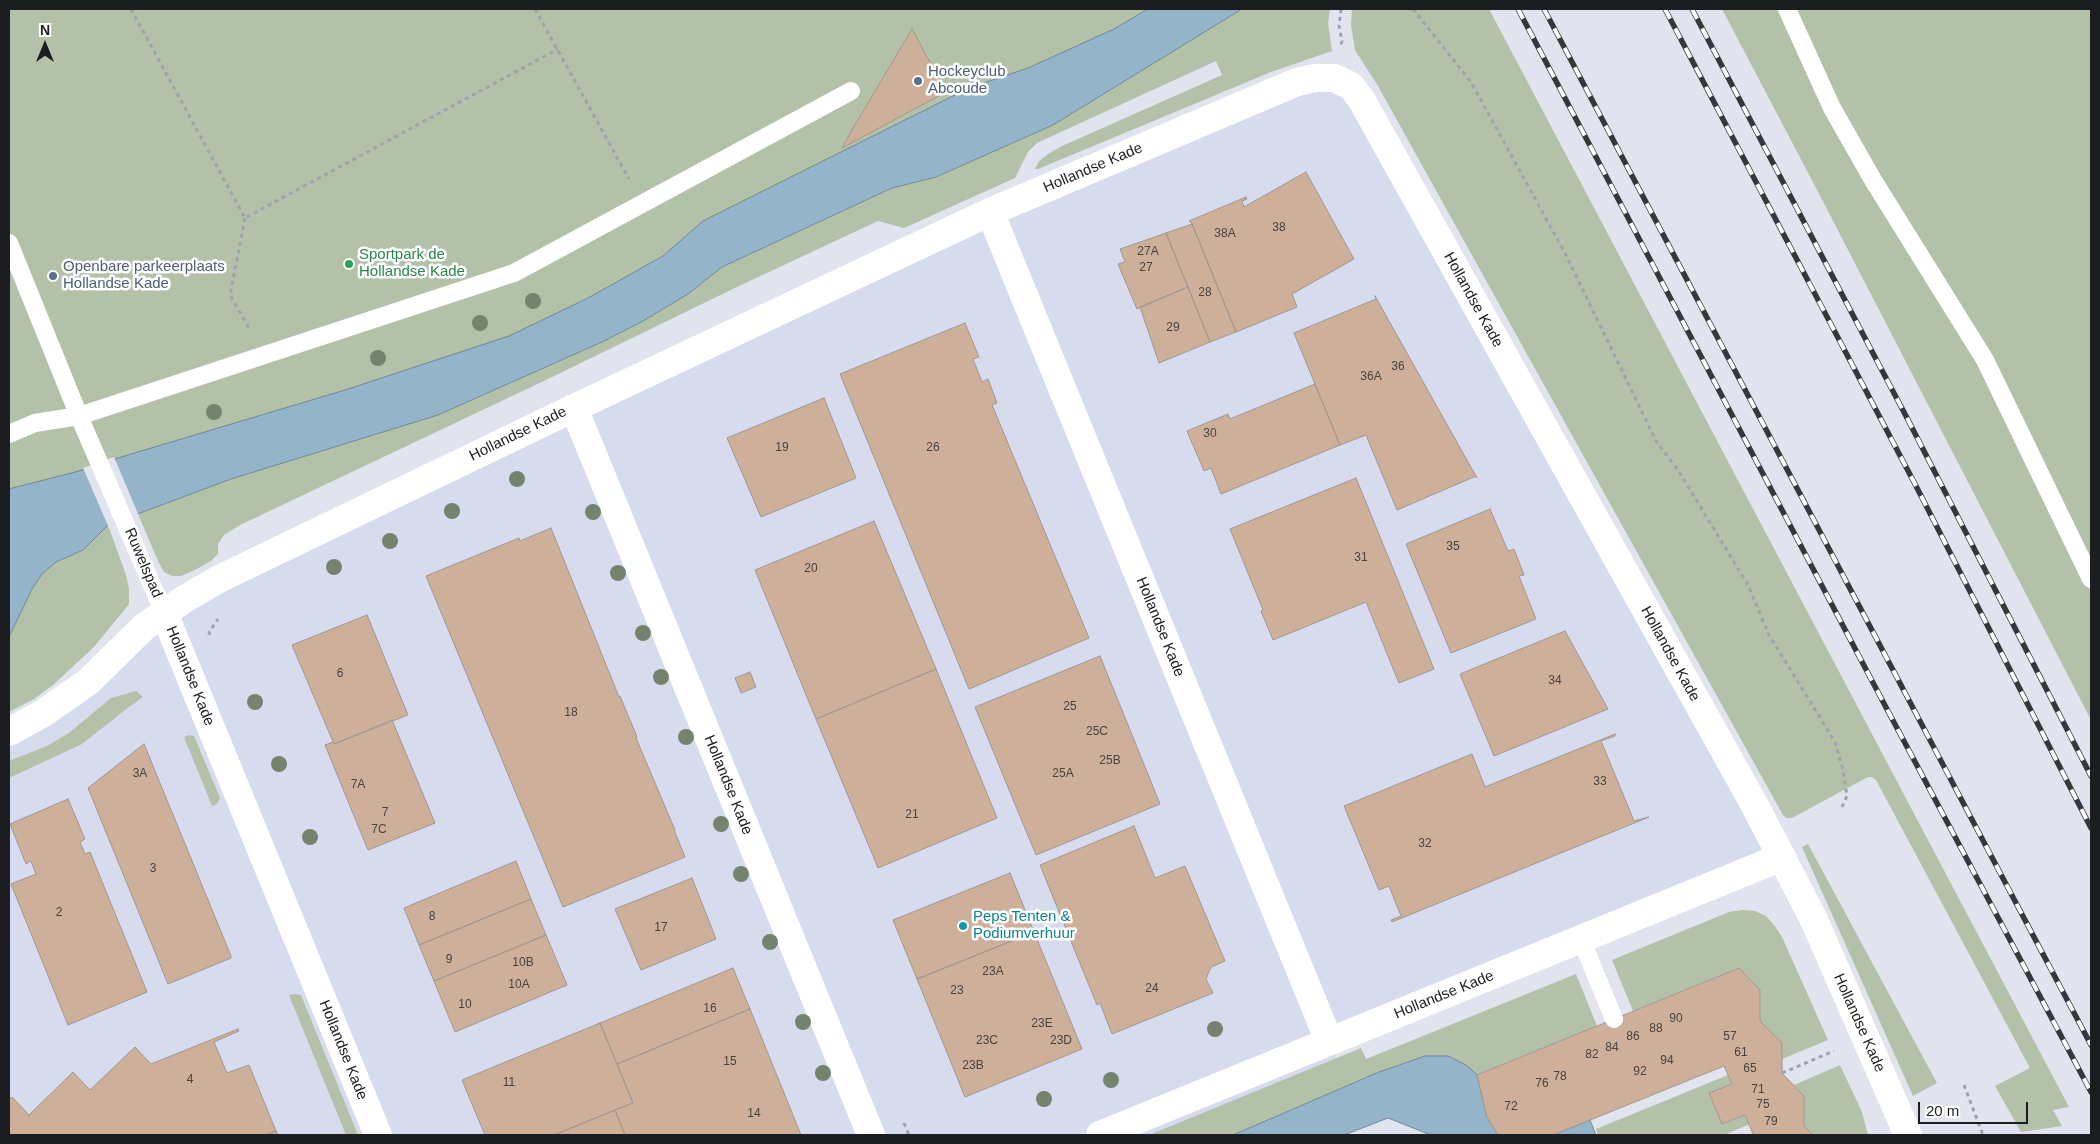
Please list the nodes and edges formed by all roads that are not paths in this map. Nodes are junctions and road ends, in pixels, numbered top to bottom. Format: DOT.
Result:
graph roads {
  1 [pos="1787,9"];
  2 [pos="851,91"];
  3 [pos="990,212"];
  4 [pos="9,243"];
  5 [pos="574,408"];
  6 [pos="79,416"];
  7 [pos="9,434"];
  8 [pos="2091,579"];
  9 [pos="164,613"];
  10 [pos="9,732"];
  11 [pos="1782,857"];
  12 [pos="1582,939"];
  13 [pos="1614,1019"];
  14 [pos="1329,1042"];
  15 [pos="378,1135"];
  16 [pos="871,1135"];
  17 [pos="1100,1135"];
  18 [pos="1908,1135"];
  1 -- 8 [label="lane"];
  2 -- 6 [label="lane"];
  3 -- 5 [label="street, Hollandse Kade"];
  3 -- 11 [label="street, Hollandse Kade"];
  3 -- 14 [label="street, Hollandse Kade"];
  4 -- 6 [label="lane, Ruwelspad"];
  5 -- 9 [label="street, Hollandse Kade"];
  5 -- 16 [label="street, Hollandse Kade"];
  6 -- 7 [label="lane"];
  6 -- 9 [label="lane, Ruwelspad"];
  9 -- 10 [label="street, Ruwelspad"];
  9 -- 15 [label="street, Hollandse Kade"];
  11 -- 12 [label="street, Hollandse Kade"];
  11 -- 18 [label="street, Hollandse Kade"];
  12 -- 13 [label="lane"];
  12 -- 14 [label="street, Hollandse Kade"];
  14 -- 17 [label="street, Hollandse Kade"];
}
